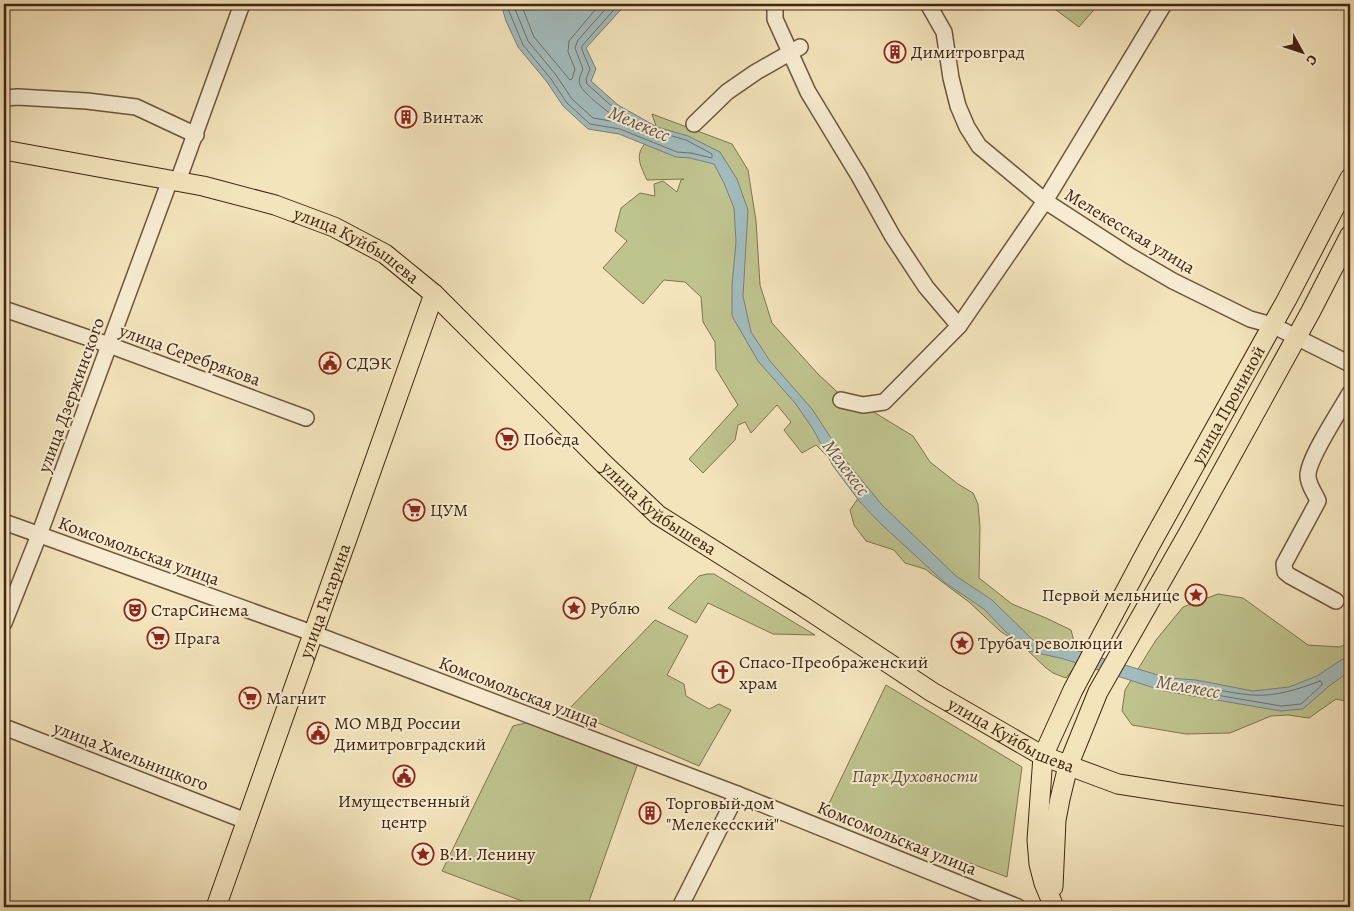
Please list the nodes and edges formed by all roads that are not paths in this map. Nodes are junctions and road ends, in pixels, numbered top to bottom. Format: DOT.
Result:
graph roads {
  1 [pos="242,4"];
  2 [pos="775,4"];
  3 [pos="928,4"];
  4 [pos="1164,4"];
  5 [pos="795,49"];
  6 [pos="4,98"];
  7 [pos="694,124"];
  8 [pos="196,134"];
  9 [pos="4,150"];
  10 [pos="1350,178"];
  11 [pos="174,181"];
  12 [pos="1045,201"];
  13 [pos="1350,235"];
  14 [pos="434,294"];
  15 [pos="4,309"];
  16 [pos="1272,325"];
  17 [pos="959,326"];
  18 [pos="1296,337"];
  19 [pos="110,345"];
  20 [pos="1350,364"];
  21 [pos="1350,393"];
  22 [pos="841,400"];
  23 [pos="306,418"];
  24 [pos="4,522"];
  25 [pos="39,535"];
  26 [pos="1336,601"];
  27 [pos="4,623"];
  28 [pos="312,633"];
  29 [pos="4,727"];
  30 [pos="1042,756"];
  31 [pos="1068,766"];
  32 [pos="737,794"];
  33 [pos="1350,817"];
  34 [pos="246,820"];
  35 [pos="1054,906"];
  36 [pos="216,907"];
  37 [pos="680,907"];
  38 [pos="1018,907"];
  1 -- 8 [label="street, улица Дзержинского"];
  2 -- 5 [label="street"];
  3 -- 12 [label="street"];
  4 -- 12 [label="street, Мелекесская улица"];
  5 -- 7 [label="street"];
  5 -- 17 [label="street"];
  6 -- 8 [label="street"];
  8 -- 11 [label="street, улица Дзержинского"];
  9 -- 11 [label="main road, улица Куйбышева"];
  10 -- 16 [label="main road, улица Прониной"];
  11 -- 14 [label="main road, улица Куйбышева"];
  11 -- 19 [label="street, улица Дзержинского"];
  12 -- 16 [label="street, Мелекесская улица"];
  12 -- 17 [label="street"];
  13 -- 18 [label="main road, улица Прониной"];
  14 -- 28 [label="main road, улица Гагарина"];
  14 -- 30 [label="main road, улица Куйбышева"];
  15 -- 19 [label="street, улица Серебрякова"];
  16 -- 18 [label="street, Мелекесская улица"];
  16 -- 30 [label="main road, улица Прониной"];
  17 -- 22 [label="street"];
  18 -- 20 [label="street, Мелекесская улица"];
  18 -- 31 [label="main road, улица Прониной"];
  19 -- 23 [label="street, улица Серебрякова"];
  19 -- 25 [label="street, улица Дзержинского"];
  21 -- 26 [label="street"];
  24 -- 25 [label="street, Комсомольская улица"];
  25 -- 27 [label="street, улица Дзержинского"];
  25 -- 28 [label="street, Комсомольская улица"];
  28 -- 32 [label="street, Комсомольская улица"];
  28 -- 34 [label="main road, улица Гагарина"];
  29 -- 34 [label="street, улица Хмельницкого"];
  30 -- 31 [label="main road, улица Куйбышева"];
  30 -- 35 [label="main road"];
  31 -- 33 [label="main road, улица Куйбышева"];
  31 -- 35 [label="main road, улица Прониной"];
  32 -- 37 [label="street"];
  32 -- 38 [label="street, Комсомольская улица"];
  34 -- 36 [label="main road, улица Гагарина"];
}
